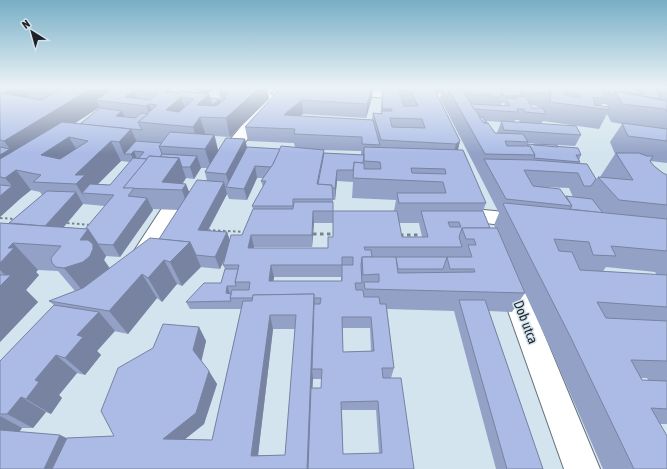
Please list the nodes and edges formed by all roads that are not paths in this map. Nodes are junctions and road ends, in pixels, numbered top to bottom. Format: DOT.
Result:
graph roads {
  1 [pos="259,110"];
  2 [pos="622,110"];
  3 [pos="667,118"];
  4 [pos="220,150"];
  5 [pos="250,153"];
  6 [pos="211,176"];
  7 [pos="179,204"];
  8 [pos="545,223"];
  9 [pos="122,284"];
  10 [pos="582,469"];
  1 -- 4 [label="street"];
  2 -- 3 [label="street"];
  4 -- 5 [label="street"];
  4 -- 6 [label="street"];
  7 -- 9 [label="street"];
  8 -- 10 [label="street, Dob utca"];
}
